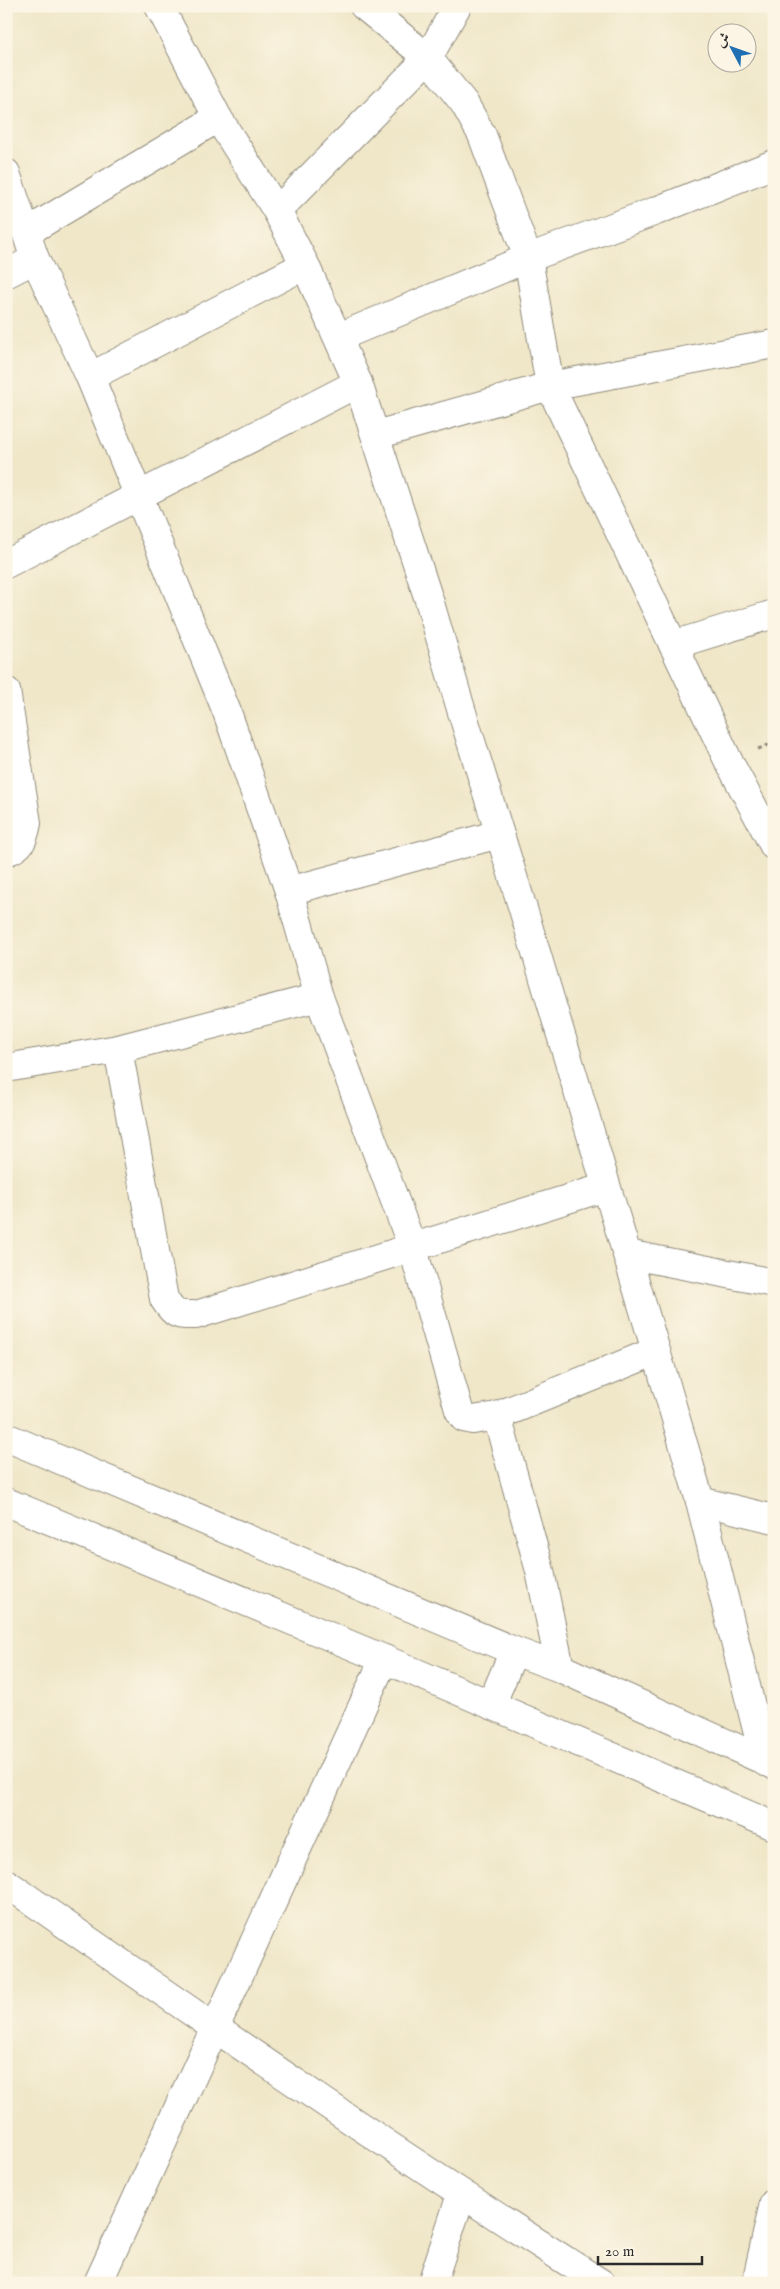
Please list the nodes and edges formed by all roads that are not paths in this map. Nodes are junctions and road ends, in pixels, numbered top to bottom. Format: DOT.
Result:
graph roads {
  1 [pos="159,6"];
  2 [pos="364,6"];
  3 [pos="457,6"];
  4 [pos="428,58"];
  5 [pos="218,118"];
  6 [pos="774,164"];
  7 [pos="6,173"];
  8 [pos="277,211"];
  9 [pos="26,232"];
  10 [pos="528,258"];
  11 [pos="35,259"];
  12 [pos="305,265"];
  13 [pos="6,274"];
  14 [pos="339,337"];
  15 [pos="774,344"];
  16 [pos="90,377"];
  17 [pos="358,383"];
  18 [pos="550,386"];
  19 [pos="376,436"];
  20 [pos="141,497"];
  21 [pos="6,564"];
  22 [pos="774,614"];
  23 [pos="673,645"];
  24 [pos="6,691"];
  25 [pos="499,834"];
  26 [pos="774,846"];
  27 [pos="6,852"];
  28 [pos="289,891"];
  29 [pos="319,997"];
  30 [pos="118,1049"];
  31 [pos="6,1068"];
  32 [pos="606,1187"];
  33 [pos="413,1249"];
  34 [pos="627,1254"];
  35 [pos="774,1284"];
  36 [pos="656,1351"];
  37 [pos="497,1416"];
  38 [pos="6,1436"];
  39 [pos="700,1501"];
  40 [pos="6,1502"];
  41 [pos="774,1519"];
  42 [pos="514,1651"];
  43 [pos="384,1659"];
  44 [pos="560,1668"];
  45 [pos="491,1705"];
  46 [pos="769,1764"];
  47 [pos="774,1826"];
  48 [pos="6,1883"];
  49 [pos="213,2028"];
  50 [pos="462,2195"];
  51 [pos="774,2203"];
  52 [pos="98,2283"];
  53 [pos="432,2283"];
  54 [pos="601,2283"];
  55 [pos="756,2283"];
  1 -- 5 [label="street"];
  2 -- 4 [label="street"];
  3 -- 4 [label="street"];
  4 -- 8 [label="street"];
  4 -- 10 [label="street"];
  5 -- 8 [label="street"];
  5 -- 9 [label="street"];
  6 -- 10 [label="street"];
  7 -- 9 [label="street"];
  8 -- 12 [label="street"];
  9 -- 11 [label="street"];
  10 -- 14 [label="street"];
  10 -- 18 [label="street"];
  11 -- 13 [label="street"];
  11 -- 16 [label="street"];
  12 -- 14 [label="street"];
  12 -- 16 [label="street"];
  14 -- 17 [label="street"];
  15 -- 18 [label="street"];
  16 -- 20 [label="street"];
  17 -- 19 [label="street"];
  17 -- 20 [label="street"];
  18 -- 19 [label="street"];
  18 -- 23 [label="street"];
  19 -- 25 [label="street"];
  20 -- 21 [label="street"];
  20 -- 28 [label="street"];
  22 -- 23 [label="street"];
  23 -- 26 [label="street"];
  24 -- 27 [label="street"];
  25 -- 28 [label="street"];
  25 -- 32 [label="street"];
  28 -- 29 [label="street"];
  29 -- 30 [label="street"];
  29 -- 33 [label="street"];
  30 -- 31 [label="street"];
  30 -- 33 [label="street"];
  32 -- 33 [label="street"];
  32 -- 34 [label="street"];
  33 -- 37 [label="street"];
  34 -- 35 [label="street"];
  34 -- 36 [label="street"];
  36 -- 37 [label="street"];
  36 -- 39 [label="street"];
  37 -- 44 [label="street"];
  38 -- 42 [label="street"];
  39 -- 41 [label="street"];
  39 -- 46 [label="street"];
  40 -- 43 [label="street"];
  42 -- 44 [label="street"];
  42 -- 45 [label="street"];
  43 -- 45 [label="street"];
  43 -- 49 [label="street"];
  44 -- 46 [label="street"];
  45 -- 47 [label="street"];
  48 -- 49 [label="street"];
  49 -- 50 [label="street"];
  49 -- 52 [label="street"];
  50 -- 53 [label="street"];
  50 -- 54 [label="street"];
  51 -- 55 [label="street"];
}
